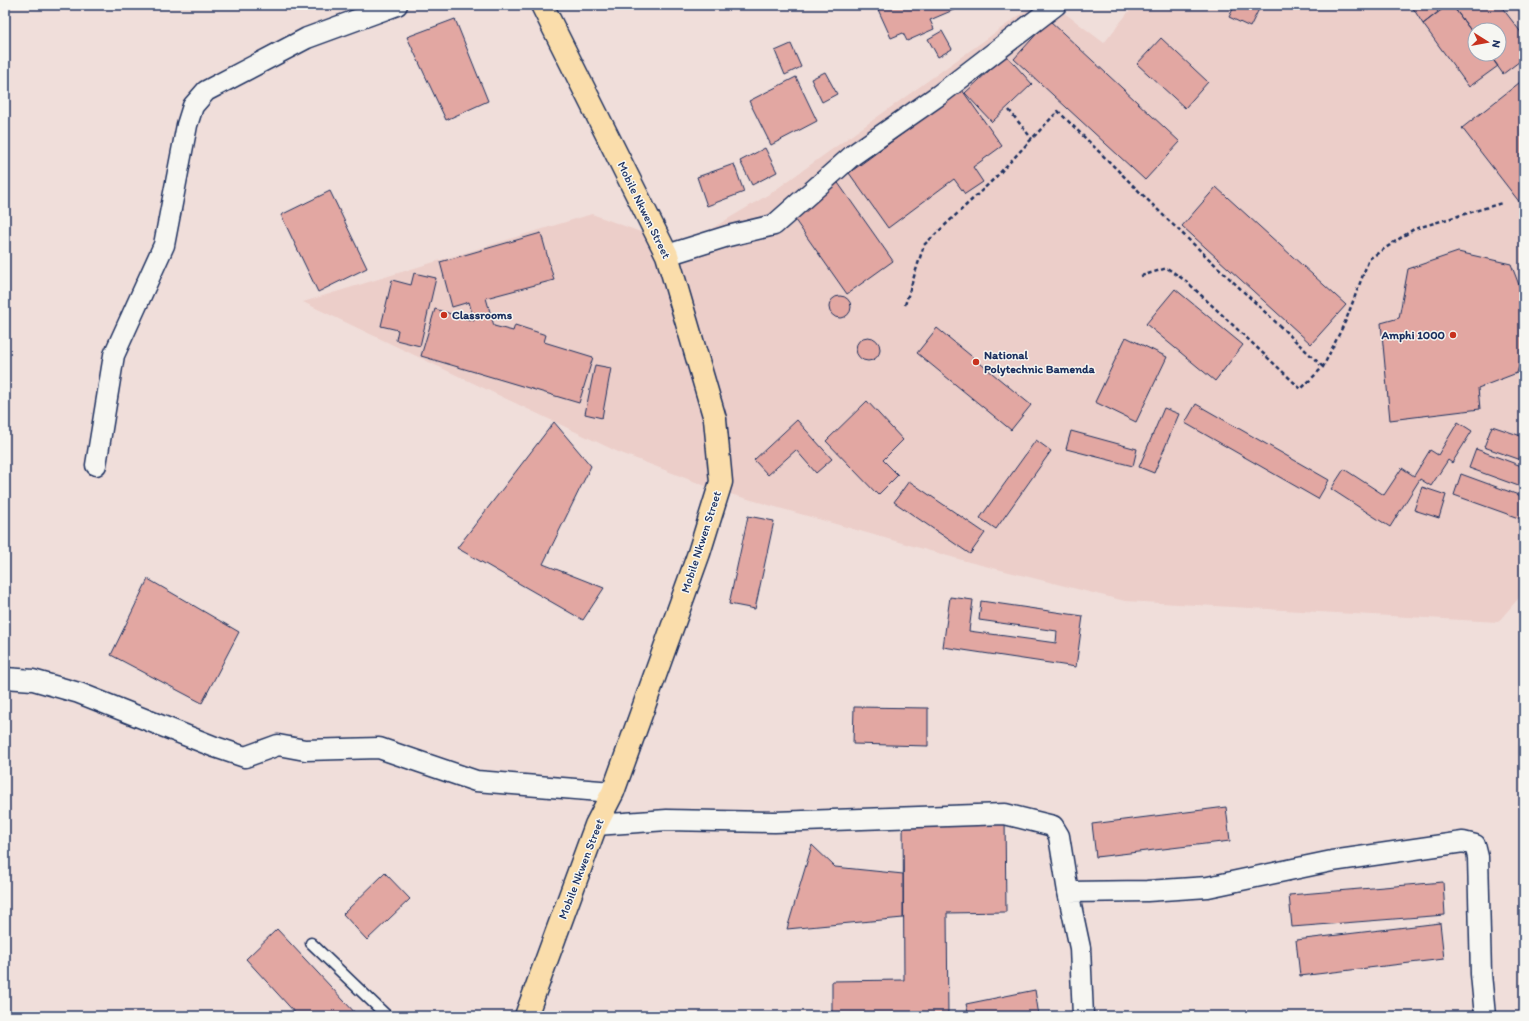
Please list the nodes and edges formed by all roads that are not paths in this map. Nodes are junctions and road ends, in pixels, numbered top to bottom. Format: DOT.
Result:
graph roads {
  1 [pos="397,5"];
  2 [pos="542,5"];
  3 [pos="1056,5"];
  4 [pos="667,255"];
  5 [pos="96,465"];
  6 [pos="5,678"];
  7 [pos="613,792"];
  8 [pos="596,825"];
  9 [pos="1068,892"];
  10 [pos="311,943"];
  11 [pos="387,1016"];
  12 [pos="526,1016"];
  13 [pos="1083,1016"];
  14 [pos="1485,1016"];
  1 -- 5 [label="street"];
  2 -- 4 [label="highway, Mobile Nkwen Street"];
  3 -- 4 [label="street"];
  4 -- 7 [label="highway, Mobile Nkwen Street"];
  6 -- 7 [label="street"];
  7 -- 8 [label="highway, Mobile Nkwen Street"];
  8 -- 9 [label="street"];
  8 -- 12 [label="highway, Mobile Nkwen Street"];
  9 -- 13 [label="street"];
  9 -- 14 [label="street"];
  10 -- 11 [label="lane"];
}
